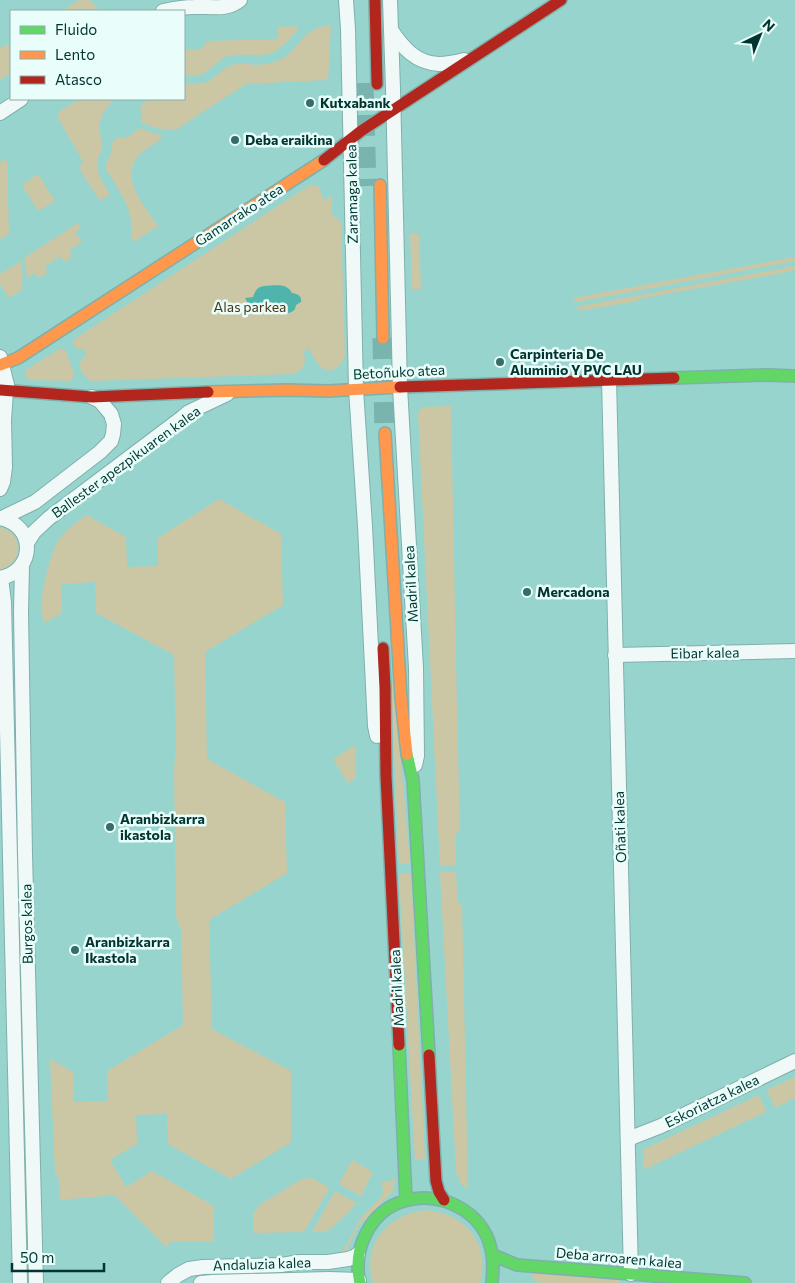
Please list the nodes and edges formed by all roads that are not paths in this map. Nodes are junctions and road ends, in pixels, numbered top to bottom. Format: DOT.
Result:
graph roads {
  1 [pos="240,0"];
  2 [pos="346,0"];
  3 [pos="374,0"];
  4 [pos="390,0"];
  5 [pos="561,0"];
  6 [pos="170,10"];
  7 [pos="391,30"];
  8 [pos="472,59"];
  9 [pos="377,84"];
  10 [pos="20,100"];
  11 [pos="393,111"];
  12 [pos="0,113"];
  13 [pos="351,139"];
  14 [pos="380,185"];
  15 [pos="383,338"];
  16 [pos="1,362"];
  17 [pos="795,376"];
  18 [pos="609,379"];
  19 [pos="400,387"];
  20 [pos="356,389"];
  21 [pos="3,390"];
  22 [pos="234,391"];
  23 [pos="92,397"];
  24 [pos="386,433"];
  25 [pos="0,489"];
  26 [pos="1,518"];
  27 [pos="27,543"];
  28 [pos="22,566"];
  29 [pos="0,578"];
  30 [pos="382,633"];
  31 [pos="795,651"];
  32 [pos="615,655"];
  33 [pos="386,776"];
  34 [pos="413,780"];
  35 [pos="795,1061"];
  36 [pos="628,1139"];
  37 [pos="406,1200"];
  38 [pos="444,1200"];
  39 [pos="358,1254"];
  40 [pos="494,1255"];
  41 [pos="631,1274"];
  42 [pos="359,1281"];
  43 [pos="20,1283"];
  44 [pos="36,1283"];
  45 [pos="168,1283"];
  46 [pos="200,1283"];
  47 [pos="492,1283"];
  48 [pos="745,1283"];
  1 -- 6 [label="street"];
  2 -- 13 [label="street, Zaramaga kalea"];
  3 -- 9 [label="main road"];
  4 -- 7 [label="street"];
  5 -- 8 [label="main road, Gamarrako atea"];
  7 -- 8 [label="street, Gamarrako atea"];
  7 -- 11 [label="street"];
  8 -- 11 [label="main road, Gamarrako atea"];
  10 -- 12 [label="street"];
  11 -- 13 [label="main road, Gamarrako atea"];
  11 -- 19 [label="street"];
  13 -- 16 [label="main road, Gamarrako atea"];
  13 -- 20 [label="street, Zaramaga kalea"];
  14 -- 15 [label="main road, Zaramaga kalea"];
  16 -- 21 [label="street"];
  17 -- 18 [label="main road, Betoñuko atea"];
  18 -- 19 [label="main road, Betoñuko atea"];
  18 -- 32 [label="street, Oñati kalea"];
  19 -- 20 [label="main road, Betoñuko atea"];
  19 -- 34 [label="street, Madril kalea"];
  20 -- 22 [label="main road, Betoñuko atea"];
  20 -- 33 [label="street, Madril kalea"];
  21 -- 23 [label="main road, Betoñuko atea"];
  21 -- 25 [label="street"];
  22 -- 23 [label="main road, Betoñuko atea"];
  22 -- 27 [label="street, Ballester apezpikuaren kalea"];
  23 -- 26 [label="street, Ballester apezpikuaren kalea"];
  24 -- 34 [label="main road, Madril kalea"];
  26 -- 27 [label="street"];
  27 -- 28 [label="street, Burgos kalea"];
  28 -- 29 [label="street"];
  28 -- 44 [label="street, Burgos kalea"];
  29 -- 43 [label="street, Burgos kalea"];
  30 -- 33 [label="main road, Madril kalea"];
  31 -- 32 [label="street, Eibar kalea"];
  32 -- 36 [label="street, Oñati kalea"];
  33 -- 37 [label="main road, Madril kalea"];
  34 -- 38 [label="main road, Madril kalea"];
  35 -- 36 [label="street, Eskoriatza kalea"];
  36 -- 41 [label="street, Oñati kalea"];
  37 -- 38 [label="main road"];
  37 -- 39 [label="main road"];
  38 -- 40 [label="main road"];
  39 -- 42 [label="main road"];
  39 -- 45 [label="street, Andaluzia kalea"];
  40 -- 41 [label="main road, Deba arroaren kalea"];
  40 -- 47 [label="main road"];
  41 -- 48 [label="main road, Deba arroaren kalea"];
  42 -- 46 [label="street, Andaluzia kalea"];
}
